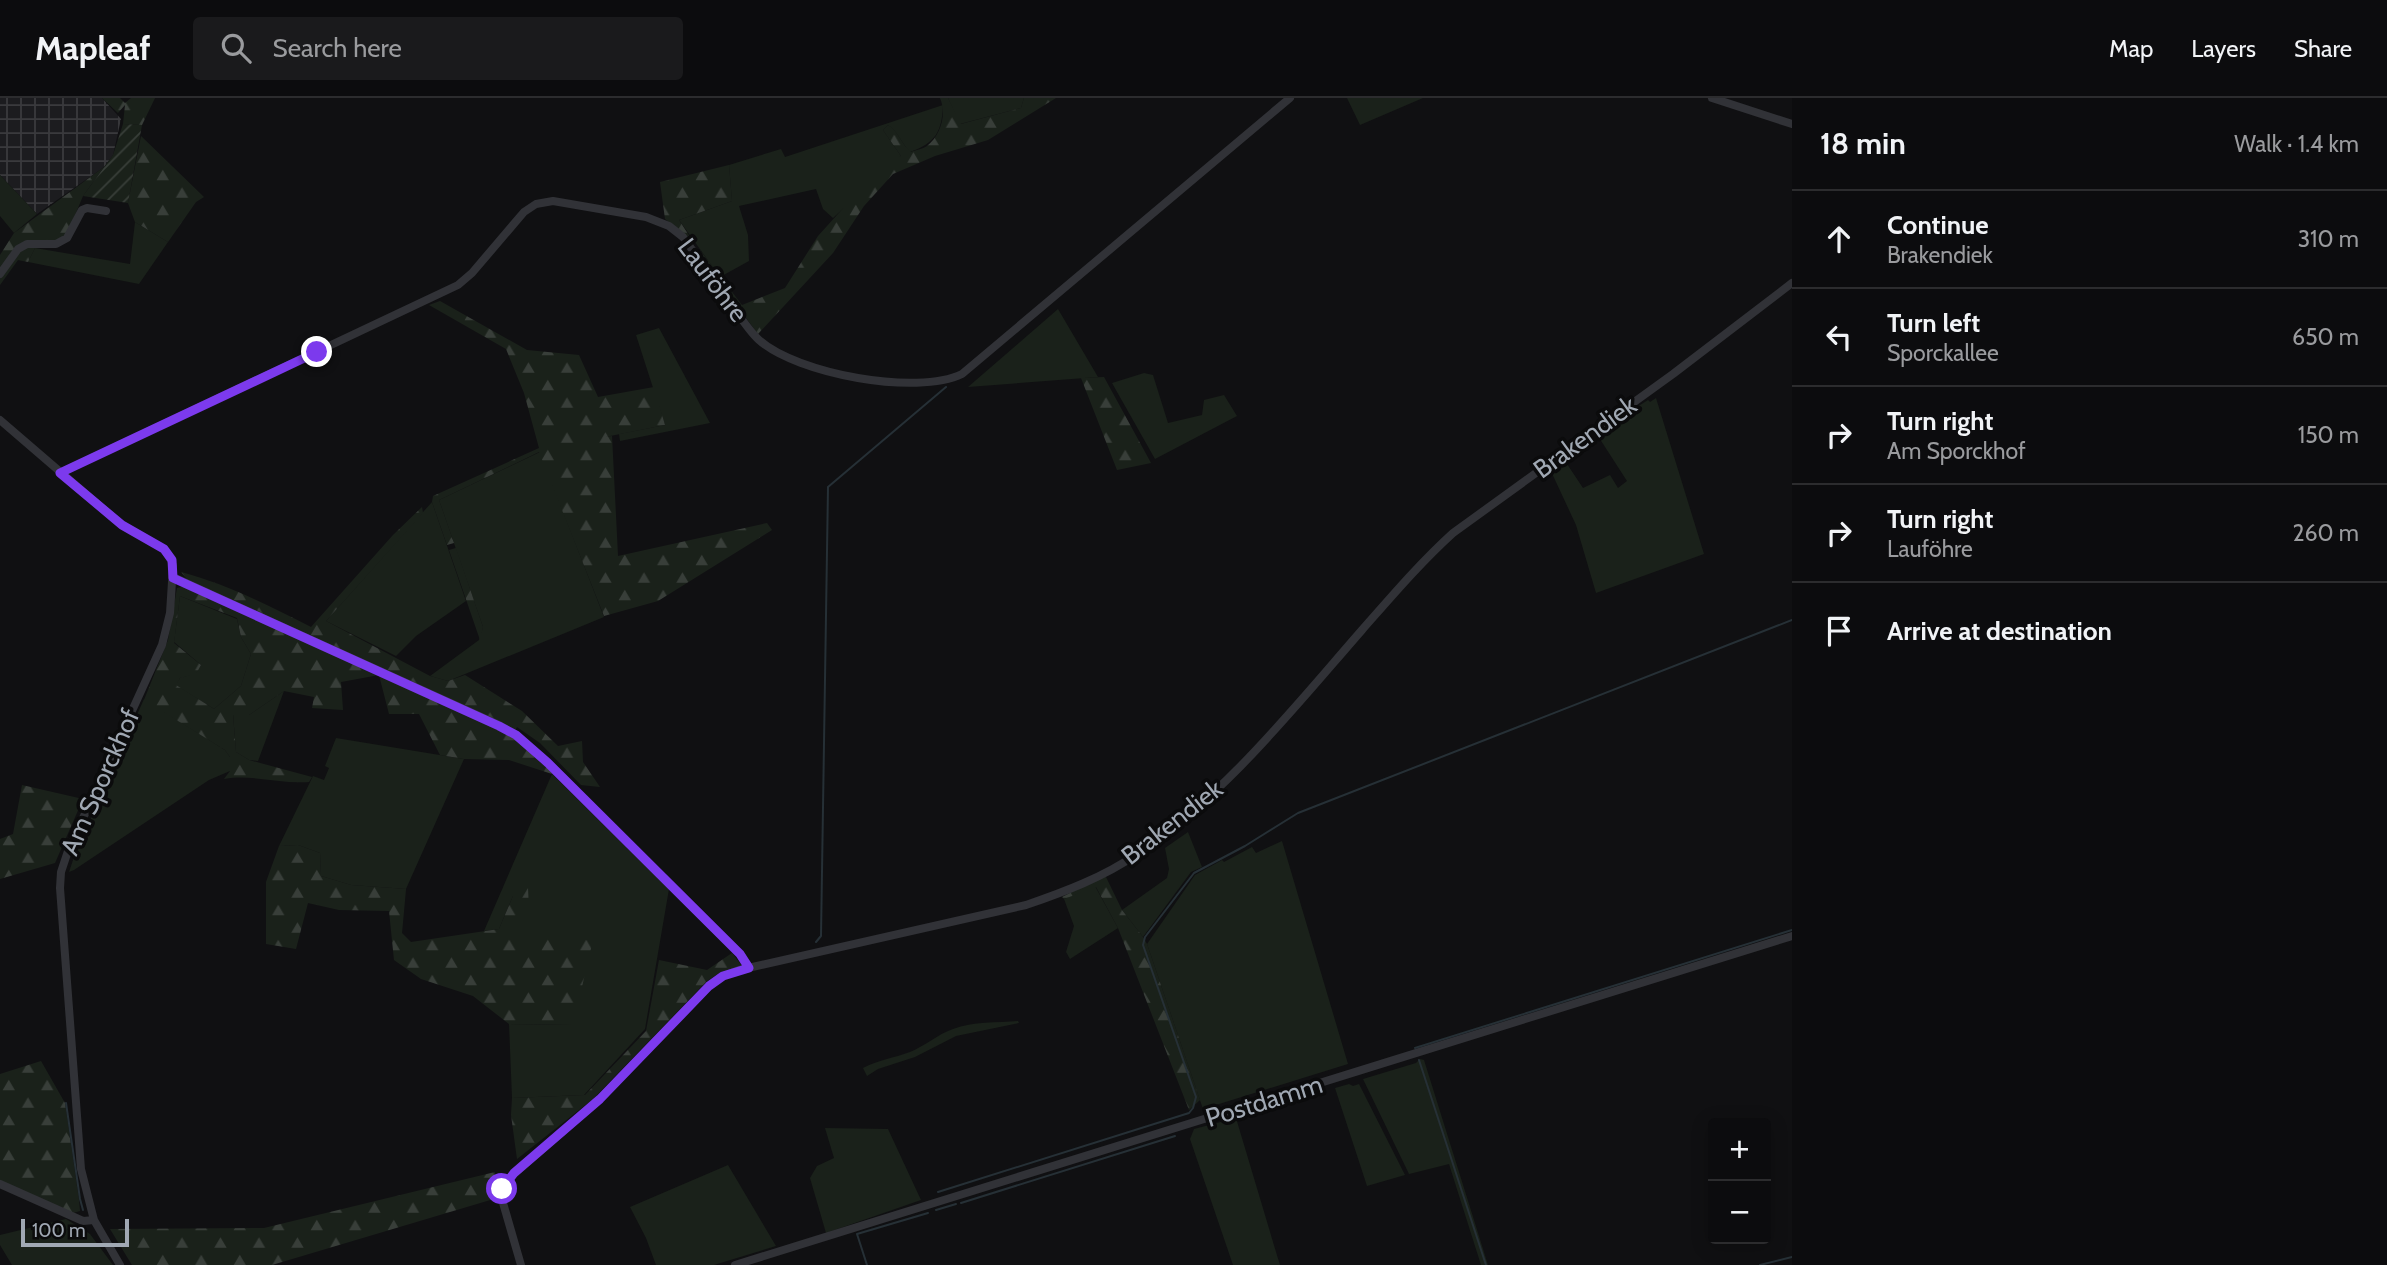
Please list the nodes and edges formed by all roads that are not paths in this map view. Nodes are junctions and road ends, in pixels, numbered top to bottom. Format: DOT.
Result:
graph roads {
  1 [pos="1290,98"];
  2 [pos="1712,98"];
  3 [pos="1792,124"];
  4 [pos="106,211"];
  5 [pos="0,274"];
  6 [pos="1792,283"];
  7 [pos="0,420"];
  8 [pos="60,473"];
  9 [pos="173,578"];
  10 [pos="1792,936"];
  11 [pos="749,968"];
  12 [pos="0,1184"];
  13 [pos="94,1220"];
  14 [pos="120,1265"];
  15 [pos="521,1265"];
  16 [pos="735,1265"];
  1 -- 8 [label="street, Lauföhre"];
  2 -- 3 [label="street"];
  4 -- 5 [label="street"];
  6 -- 11 [label="street, Brakendiek"];
  7 -- 8 [label="street, Am Sporckhof"];
  8 -- 9 [label="street, Am Sporckhof"];
  9 -- 11 [label="street"];
  9 -- 13 [label="street, Am Sporckhof"];
  10 -- 16 [label="street, Postdamm"];
  11 -- 15 [label="street, Brakendiek"];
  12 -- 13 [label="street"];
  13 -- 14 [label="street, Am Sporckhof"];
}
